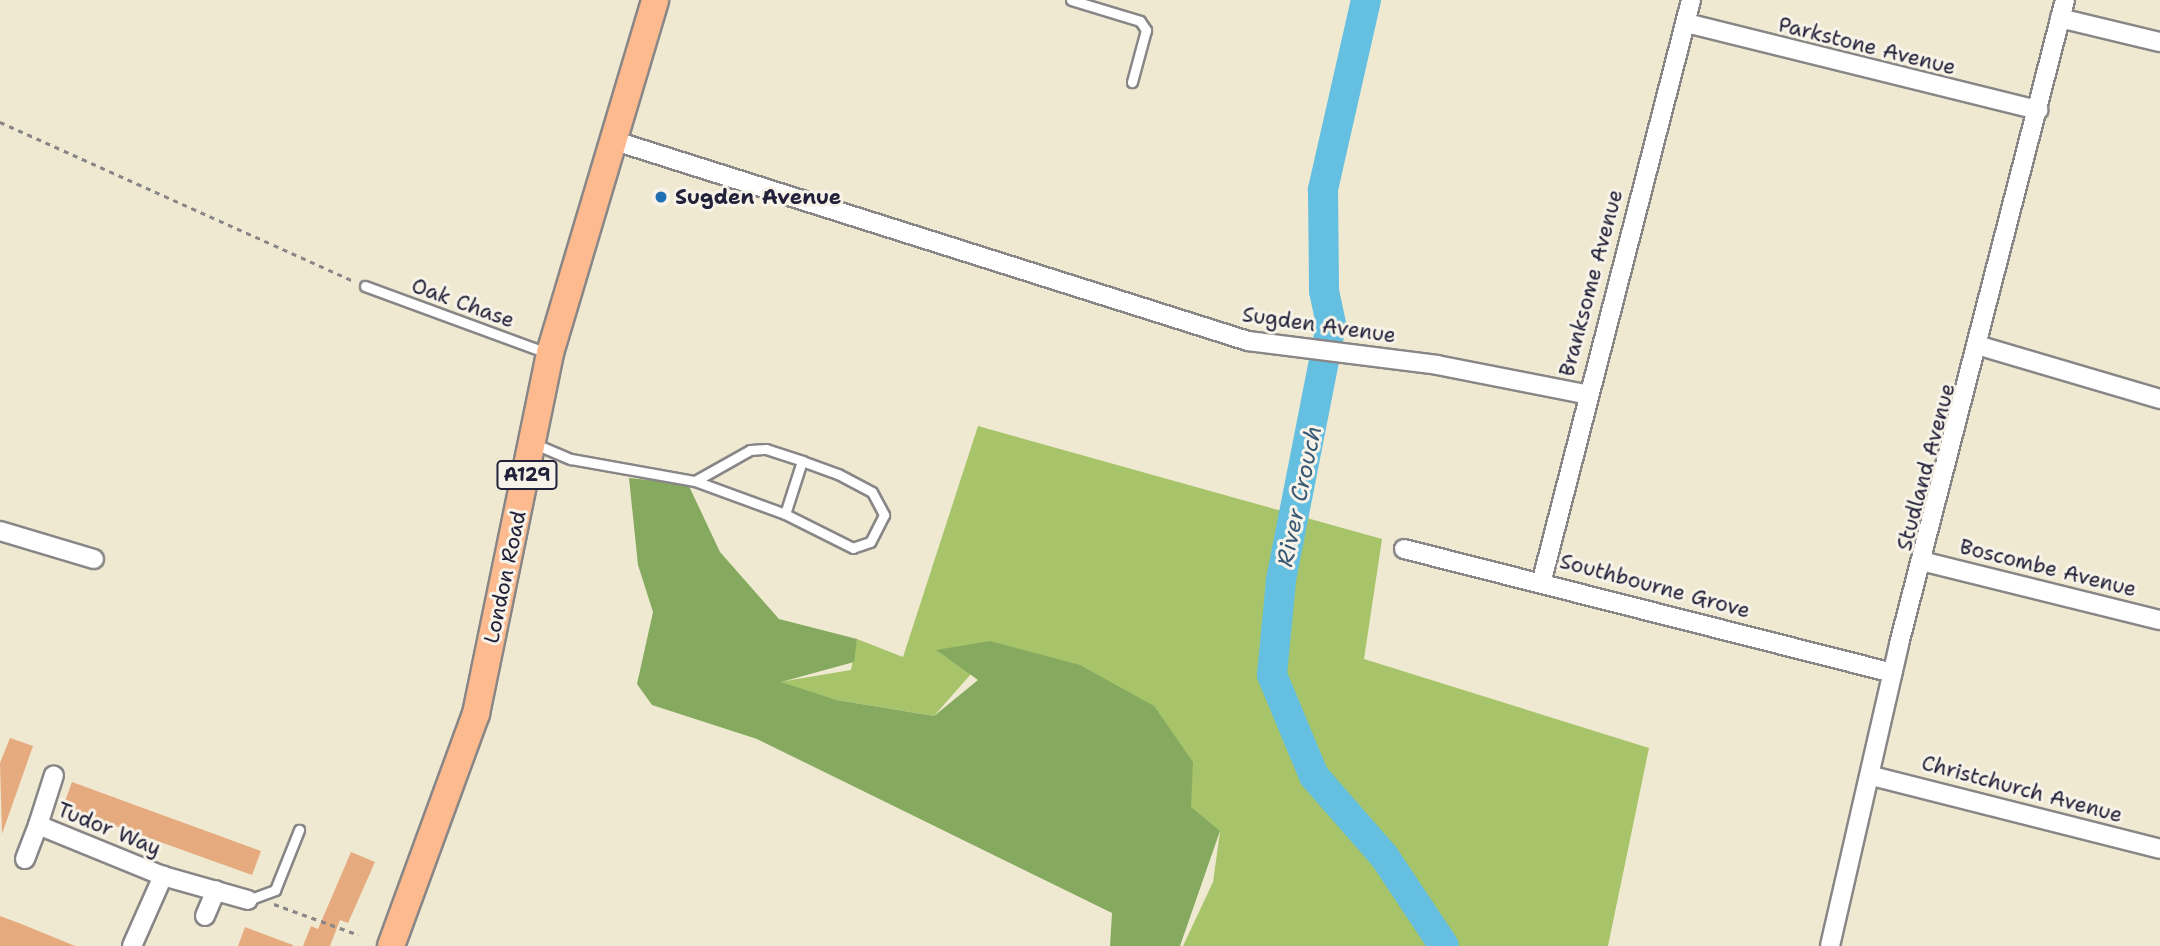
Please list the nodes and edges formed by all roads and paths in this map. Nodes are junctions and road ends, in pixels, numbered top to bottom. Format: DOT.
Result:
graph roads {
  1 [pos="655,0"];
  2 [pos="1071,0"];
  3 [pos="1691,0"];
  4 [pos="2065,0"];
  5 [pos="2060,18"];
  6 [pos="1686,23"];
  7 [pos="2160,42"];
  8 [pos="1132,82"];
  9 [pos="2038,110"];
  10 [pos="0,122"];
  11 [pos="612,140"];
  12 [pos="365,286"];
  13 [pos="1980,346"];
  14 [pos="550,354"];
  15 [pos="1585,394"];
  16 [pos="2160,399"];
  17 [pos="533,443"];
  18 [pos="802,461"];
  19 [pos="695,481"];
  20 [pos="785,514"];
  21 [pos="0,531"];
  22 [pos="1404,549"];
  23 [pos="94,559"];
  24 [pos="1925,562"];
  25 [pos="1542,580"];
  26 [pos="2160,620"];
  27 [pos="1893,673"];
  28 [pos="54,775"];
  29 [pos="1872,776"];
  30 [pos="38,825"];
  31 [pos="299,830"];
  32 [pos="2160,849"];
  33 [pos="26,859"];
  34 [pos="163,876"];
  35 [pos="216,890"];
  36 [pos="248,900"];
  37 [pos="205,916"];
  38 [pos="359,935"];
  39 [pos="132,946"];
  40 [pos="391,946"];
  41 [pos="1830,946"];
  1 -- 11 [label="main road, London Road / A129"];
  2 -- 8 [label="lane"];
  3 -- 6 [label="street, Branksome Avenue"];
  4 -- 5 [label="street, Studland Avenue"];
  5 -- 7 [label="street"];
  5 -- 9 [label="street, Studland Avenue"];
  6 -- 9 [label="street, Parkstone Avenue"];
  6 -- 15 [label="street, Branksome Avenue"];
  9 -- 13 [label="street, Studland Avenue"];
  10 -- 12 [label="path"];
  11 -- 14 [label="main road, London Road / A129"];
  11 -- 15 [label="street, Sugden Avenue"];
  12 -- 14 [label="lane, Oak Chase"];
  13 -- 16 [label="street"];
  13 -- 24 [label="street, Studland Avenue"];
  14 -- 17 [label="main road, London Road / A129"];
  15 -- 25 [label="street, Branksome Avenue"];
  17 -- 19 [label="lane"];
  17 -- 40 [label="main road, London Road / A129"];
  18 -- 19 [label="lane"];
  18 -- 20 [label="lane"];
  18 -- 20 [label="lane"];
  19 -- 20 [label="lane"];
  21 -- 23 [label="street"];
  22 -- 25 [label="street, Southbourne Grove"];
  24 -- 26 [label="street, Boscombe Avenue"];
  24 -- 27 [label="street, Studland Avenue"];
  25 -- 27 [label="street, Southbourne Grove"];
  27 -- 29 [label="street, Studland Avenue"];
  28 -- 30 [label="street, Tudor Way"];
  29 -- 32 [label="street, Christchurch Avenue"];
  29 -- 41 [label="street, Studland Avenue"];
  30 -- 33 [label="street, Tudor Way"];
  30 -- 34 [label="street, Tudor Way"];
  31 -- 36 [label="lane"];
  34 -- 35 [label="street, Tudor Way"];
  34 -- 39 [label="street, Tudor Way"];
  35 -- 36 [label="street, Tudor Way"];
  35 -- 37 [label="street"];
  36 -- 38 [label="path"];
}
